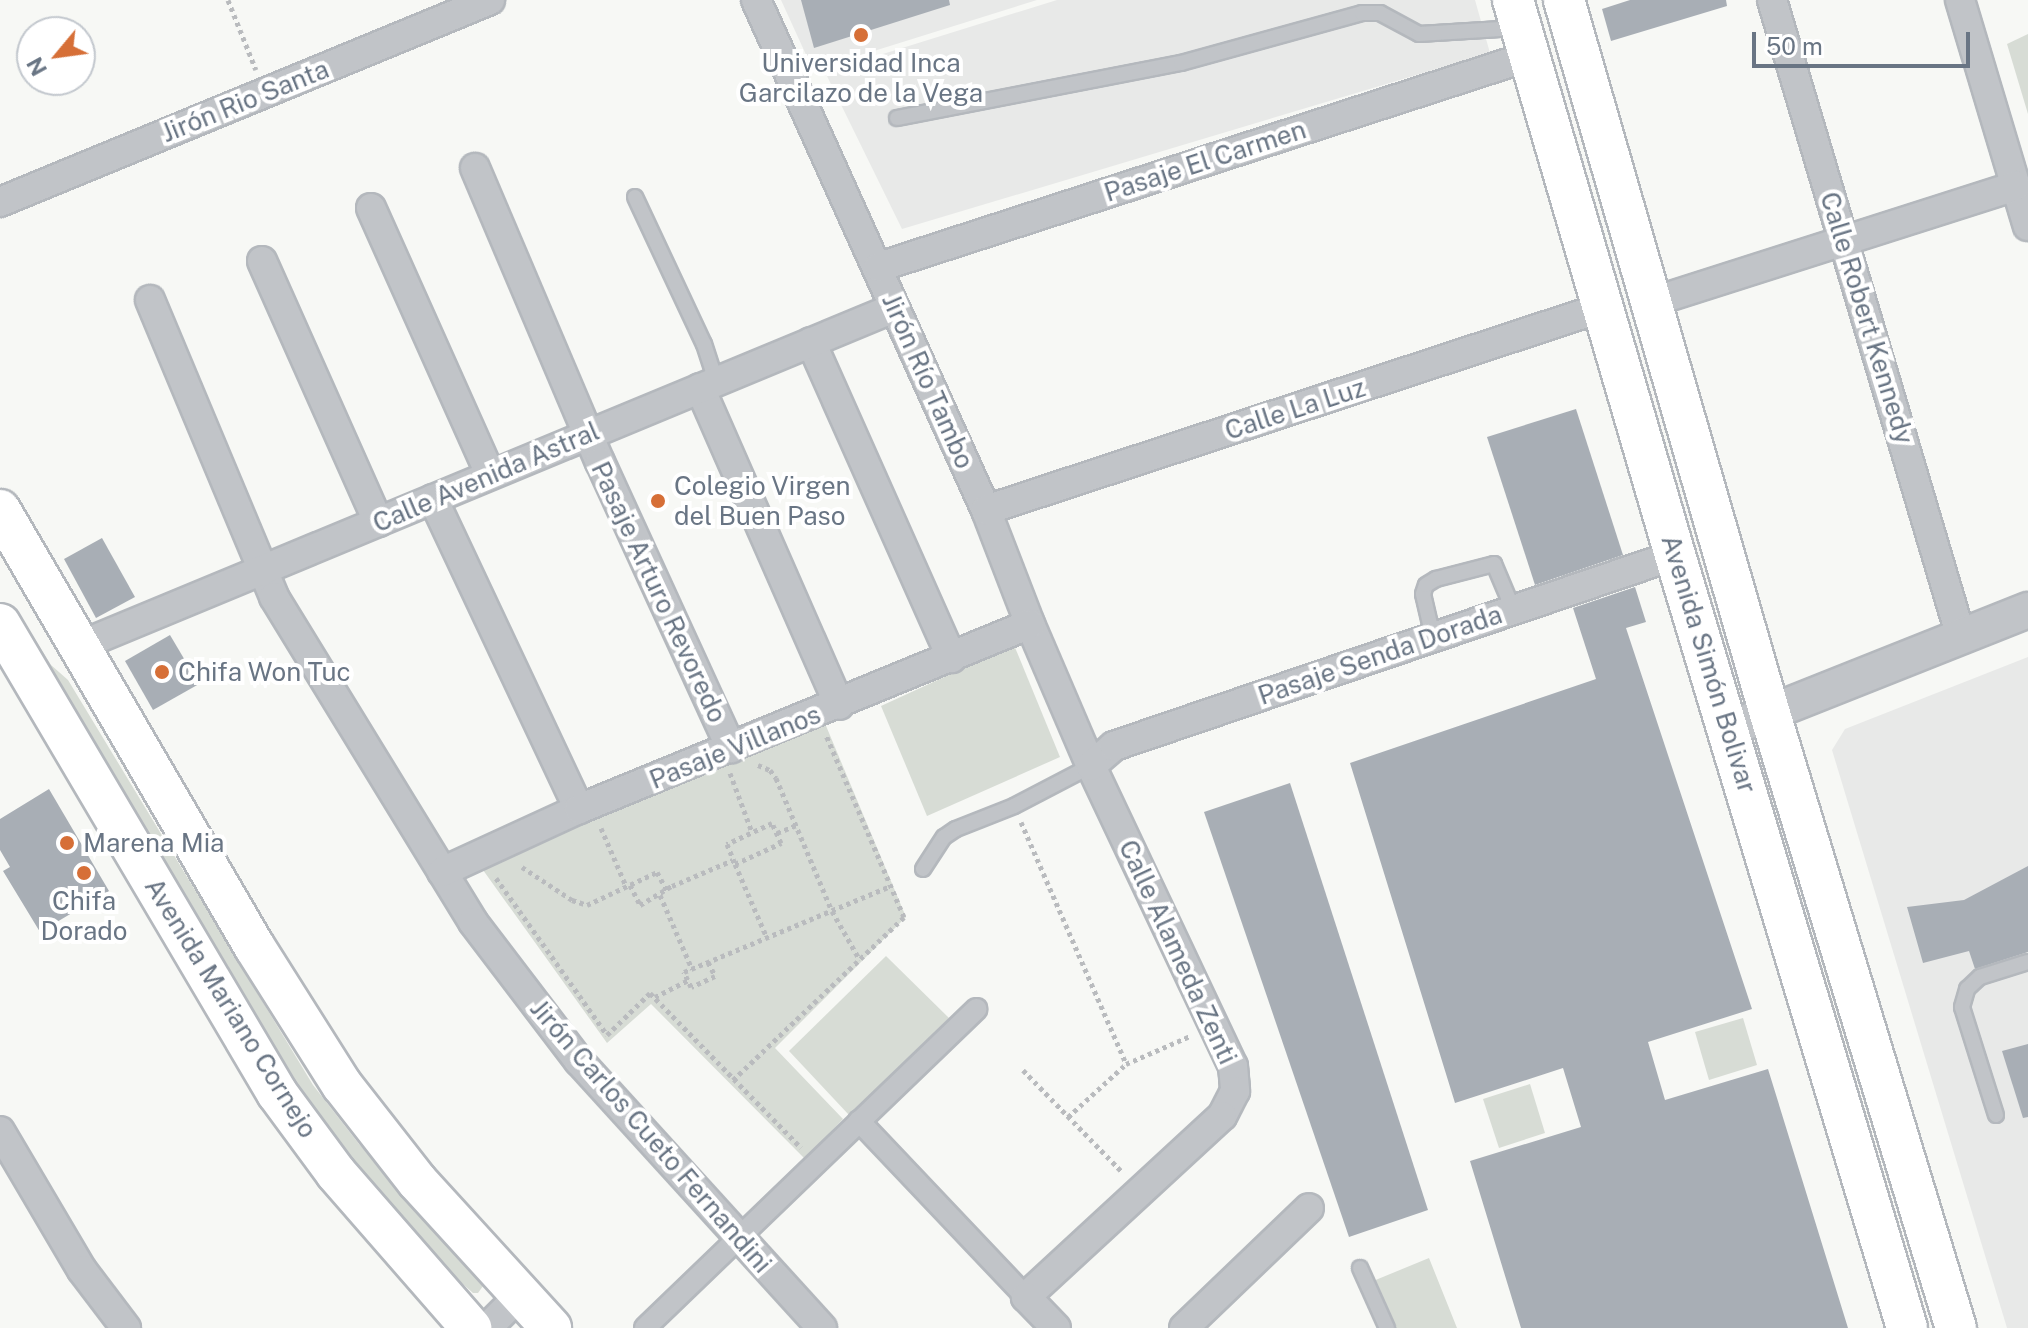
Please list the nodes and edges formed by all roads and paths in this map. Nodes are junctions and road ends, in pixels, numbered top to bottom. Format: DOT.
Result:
graph roads {
  1 [pos="228,0"];
  2 [pos="490,0"];
  3 [pos="756,0"];
  4 [pos="1564,0"];
  5 [pos="1772,0"];
  6 [pos="1960,0"];
  7 [pos="1522,28"];
  8 [pos="265,93"];
  9 [pos="897,118"];
  10 [pos="475,168"];
  11 [pos="2016,186"];
  12 [pos="635,197"];
  13 [pos="0,202"];
  14 [pos="371,208"];
  15 [pos="2028,226"];
  16 [pos="1844,241"];
  17 [pos="262,261"];
  18 [pos="879,267"];
  19 [pos="150,300"];
  20 [pos="1652,302"];
  21 [pos="1604,307"];
  22 [pos="894,308"];
  23 [pos="811,342"];
  24 [pos="708,385"];
  25 [pos="588,435"];
  26 [pos="490,474"];
  27 [pos="433,499"];
  28 [pos="986,510"];
  29 [pos="378,522"];
  30 [pos="4,526"];
  31 [pos="1675,555"];
  32 [pos="262,570"];
  33 [pos="45,587"];
  34 [pos="1513,609"];
  35 [pos="2028,610"];
  36 [pos="0,614"];
  37 [pos="0,624"];
  38 [pos="1030,624"];
  39 [pos="1433,637"];
  40 [pos="1961,637"];
  41 [pos="79,646"];
  42 [pos="952,658"];
  43 [pos="1770,714"];
  44 [pos="830,715"];
  45 [pos="1729,729"];
  46 [pos="729,757"];
  47 [pos="756,765"];
  48 [pos="1091,766"];
  49 [pos="1014,806"];
  50 [pos="588,814"];
  51 [pos="797,825"];
  52 [pos="752,832"];
  53 [pos="777,833"];
  54 [pos="734,862"];
  55 [pos="515,863"];
  56 [pos="923,869"];
  57 [pos="442,872"];
  58 [pos="494,876"];
  59 [pos="628,885"];
  60 [pos="891,886"];
  61 [pos="667,891"];
  62 [pos="660,895"];
  63 [pos="832,911"];
  64 [pos="767,938"];
  65 [pos="860,960"];
  66 [pos="708,962"];
  67 [pos="2028,962"];
  68 [pos="692,969"];
  69 [pos="688,980"];
  70 [pos="655,997"];
  71 [pos="976,1009"];
  72 [pos="1217,1024"];
  73 [pos="1874,1056"];
  74 [pos="1126,1064"];
  75 [pos="1831,1069"];
  76 [pos="1023,1070"];
  77 [pos="733,1080"];
  78 [pos="1996,1115"];
  79 [pos="1068,1117"];
  80 [pos="859,1121"];
  81 [pos="0,1131"];
  82 [pos="816,1163"];
  83 [pos="1141,1192"];
  84 [pos="1309,1208"];
  85 [pos="739,1238"];
  86 [pos="1360,1268"];
  87 [pos="520,1295"];
  88 [pos="1026,1297"];
  89 [pos="126,1328"];
  90 [pos="471,1328"];
  91 [pos="487,1328"];
  92 [pos="551,1328"];
  93 [pos="645,1328"];
  94 [pos="822,1328"];
  95 [pos="1056,1328"];
  96 [pos="1184,1328"];
  97 [pos="1387,1328"];
  98 [pos="1907,1328"];
  99 [pos="1956,1328"];
  1 -- 8 [label="path"];
  2 -- 8 [label="street, Jirón Rio Santa"];
  3 -- 18 [label="street, Jirón Río Tambo"];
  4 -- 20 [label="main road, Avenida Simón Bolivar"];
  5 -- 16 [label="street, Calle Robert Kennedy"];
  6 -- 11 [label="street"];
  7 -- 9 [label="lane"];
  7 -- 18 [label="street, Pasaje El Carmen"];
  7 -- 21 [label="main road, Avenida Simón Bolivar"];
  8 -- 13 [label="street, Jirón Rio Santa"];
  10 -- 25 [label="street, Pasaje Arturo Revoredo"];
  11 -- 15 [label="street"];
  11 -- 16 [label="street"];
  12 -- 24 [label="lane"];
  14 -- 26 [label="street"];
  16 -- 20 [label="street"];
  16 -- 40 [label="street, Calle Robert Kennedy"];
  17 -- 29 [label="street"];
  18 -- 22 [label="street, Jirón Río Tambo"];
  19 -- 32 [label="street, Jirón Carlos Cueto Fernandini"];
  20 -- 43 [label="main road, Avenida Simón Bolivar"];
  21 -- 28 [label="street, Calle La Luz"];
  21 -- 31 [label="main road, Avenida Simón Bolivar"];
  22 -- 23 [label="street, Calle Avenida Astral"];
  22 -- 28 [label="street, Jirón Río Tambo"];
  23 -- 24 [label="street, Calle Avenida Astral"];
  23 -- 42 [label="street"];
  24 -- 25 [label="street, Calle Avenida Astral"];
  24 -- 44 [label="street"];
  25 -- 26 [label="street, Calle Avenida Astral"];
  25 -- 46 [label="street, Pasaje Arturo Revoredo"];
  26 -- 27 [label="street, Calle Avenida Astral"];
  27 -- 29 [label="street, Calle Avenida Astral"];
  27 -- 50 [label="street"];
  28 -- 38 [label="street, Jirón Río Tambo"];
  29 -- 32 [label="street, Calle Avenida Astral"];
  30 -- 33 [label="main road, Avenida Mariano Cornejo"];
  31 -- 34 [label="street, Pasaje Senda Dorada"];
  31 -- 45 [label="main road, Avenida Simón Bolivar"];
  32 -- 41 [label="street, Calle Avenida Astral"];
  32 -- 57 [label="street, Jirón Carlos Cueto Fernandini"];
  33 -- 36 [label="main road"];
  33 -- 41 [label="main road, Avenida Mariano Cornejo"];
  34 -- 39 [label="street, Pasaje Senda Dorada"];
  34 -- 39 [label="lane"];
  35 -- 40 [label="street"];
  37 -- 90 [label="main road, Avenida Mariano Cornejo"];
  38 -- 42 [label="street, Pasaje Villanos"];
  38 -- 48 [label="street, Jirón Río Tambo"];
  39 -- 48 [label="street, Pasaje Senda Dorada"];
  40 -- 43 [label="street"];
  41 -- 87 [label="main road, Avenida Mariano Cornejo"];
  42 -- 44 [label="street, Pasaje Villanos"];
  43 -- 45 [label="street"];
  43 -- 73 [label="main road, Avenida Simón Bolivar"];
  44 -- 46 [label="street, Pasaje Villanos"];
  44 -- 60 [label="path"];
  45 -- 75 [label="main road, Avenida Simón Bolivar"];
  46 -- 50 [label="street, Pasaje Villanos"];
  46 -- 52 [label="path"];
  47 -- 51 [label="path"];
  48 -- 49 [label="lane"];
  48 -- 72 [label="street, Calle Alameda Zenti"];
  49 -- 56 [label="lane"];
  49 -- 74 [label="path"];
  50 -- 57 [label="street, Pasaje Villanos"];
  50 -- 59 [label="path"];
  51 -- 53 [label="path"];
  51 -- 63 [label="path"];
  52 -- 53 [label="path"];
  52 -- 54 [label="path"];
  53 -- 54 [label="path"];
  54 -- 61 [label="path"];
  54 -- 64 [label="path"];
  55 -- 59 [label="path"];
  57 -- 85 [label="street, Jirón Carlos Cueto Fernandini"];
  58 -- 70 [label="path"];
  59 -- 61 [label="path"];
  59 -- 62 [label="path"];
  60 -- 63 [label="path"];
  60 -- 65 [label="path"];
  61 -- 62 [label="path"];
  62 -- 68 [label="path"];
  63 -- 64 [label="path"];
  63 -- 65 [label="path"];
  64 -- 66 [label="path"];
  65 -- 77 [label="path"];
  66 -- 68 [label="path"];
  66 -- 69 [label="path"];
  67 -- 78 [label="lane"];
  68 -- 69 [label="path"];
  69 -- 70 [label="path"];
  70 -- 77 [label="path"];
  71 -- 80 [label="street"];
  72 -- 74 [label="path"];
  72 -- 83 [label="street, Calle Alameda Zenti"];
  73 -- 75 [label="main road"];
  73 -- 99 [label="main road, Avenida Simón Bolivar"];
  74 -- 79 [label="path"];
  75 -- 98 [label="main road, Avenida Simón Bolivar"];
  76 -- 79 [label="path"];
  77 -- 82 [label="path"];
  79 -- 83 [label="path"];
  80 -- 82 [label="street"];
  80 -- 88 [label="street"];
  81 -- 89 [label="street"];
  82 -- 85 [label="street"];
  83 -- 88 [label="street, Calle Alameda Zenti"];
  84 -- 96 [label="street"];
  85 -- 93 [label="street"];
  85 -- 94 [label="street, Jirón Carlos Cueto Fernandini"];
  86 -- 97 [label="lane"];
  87 -- 91 [label="street"];
  87 -- 92 [label="main road, Avenida Mariano Cornejo"];
  88 -- 95 [label="street"];
}
